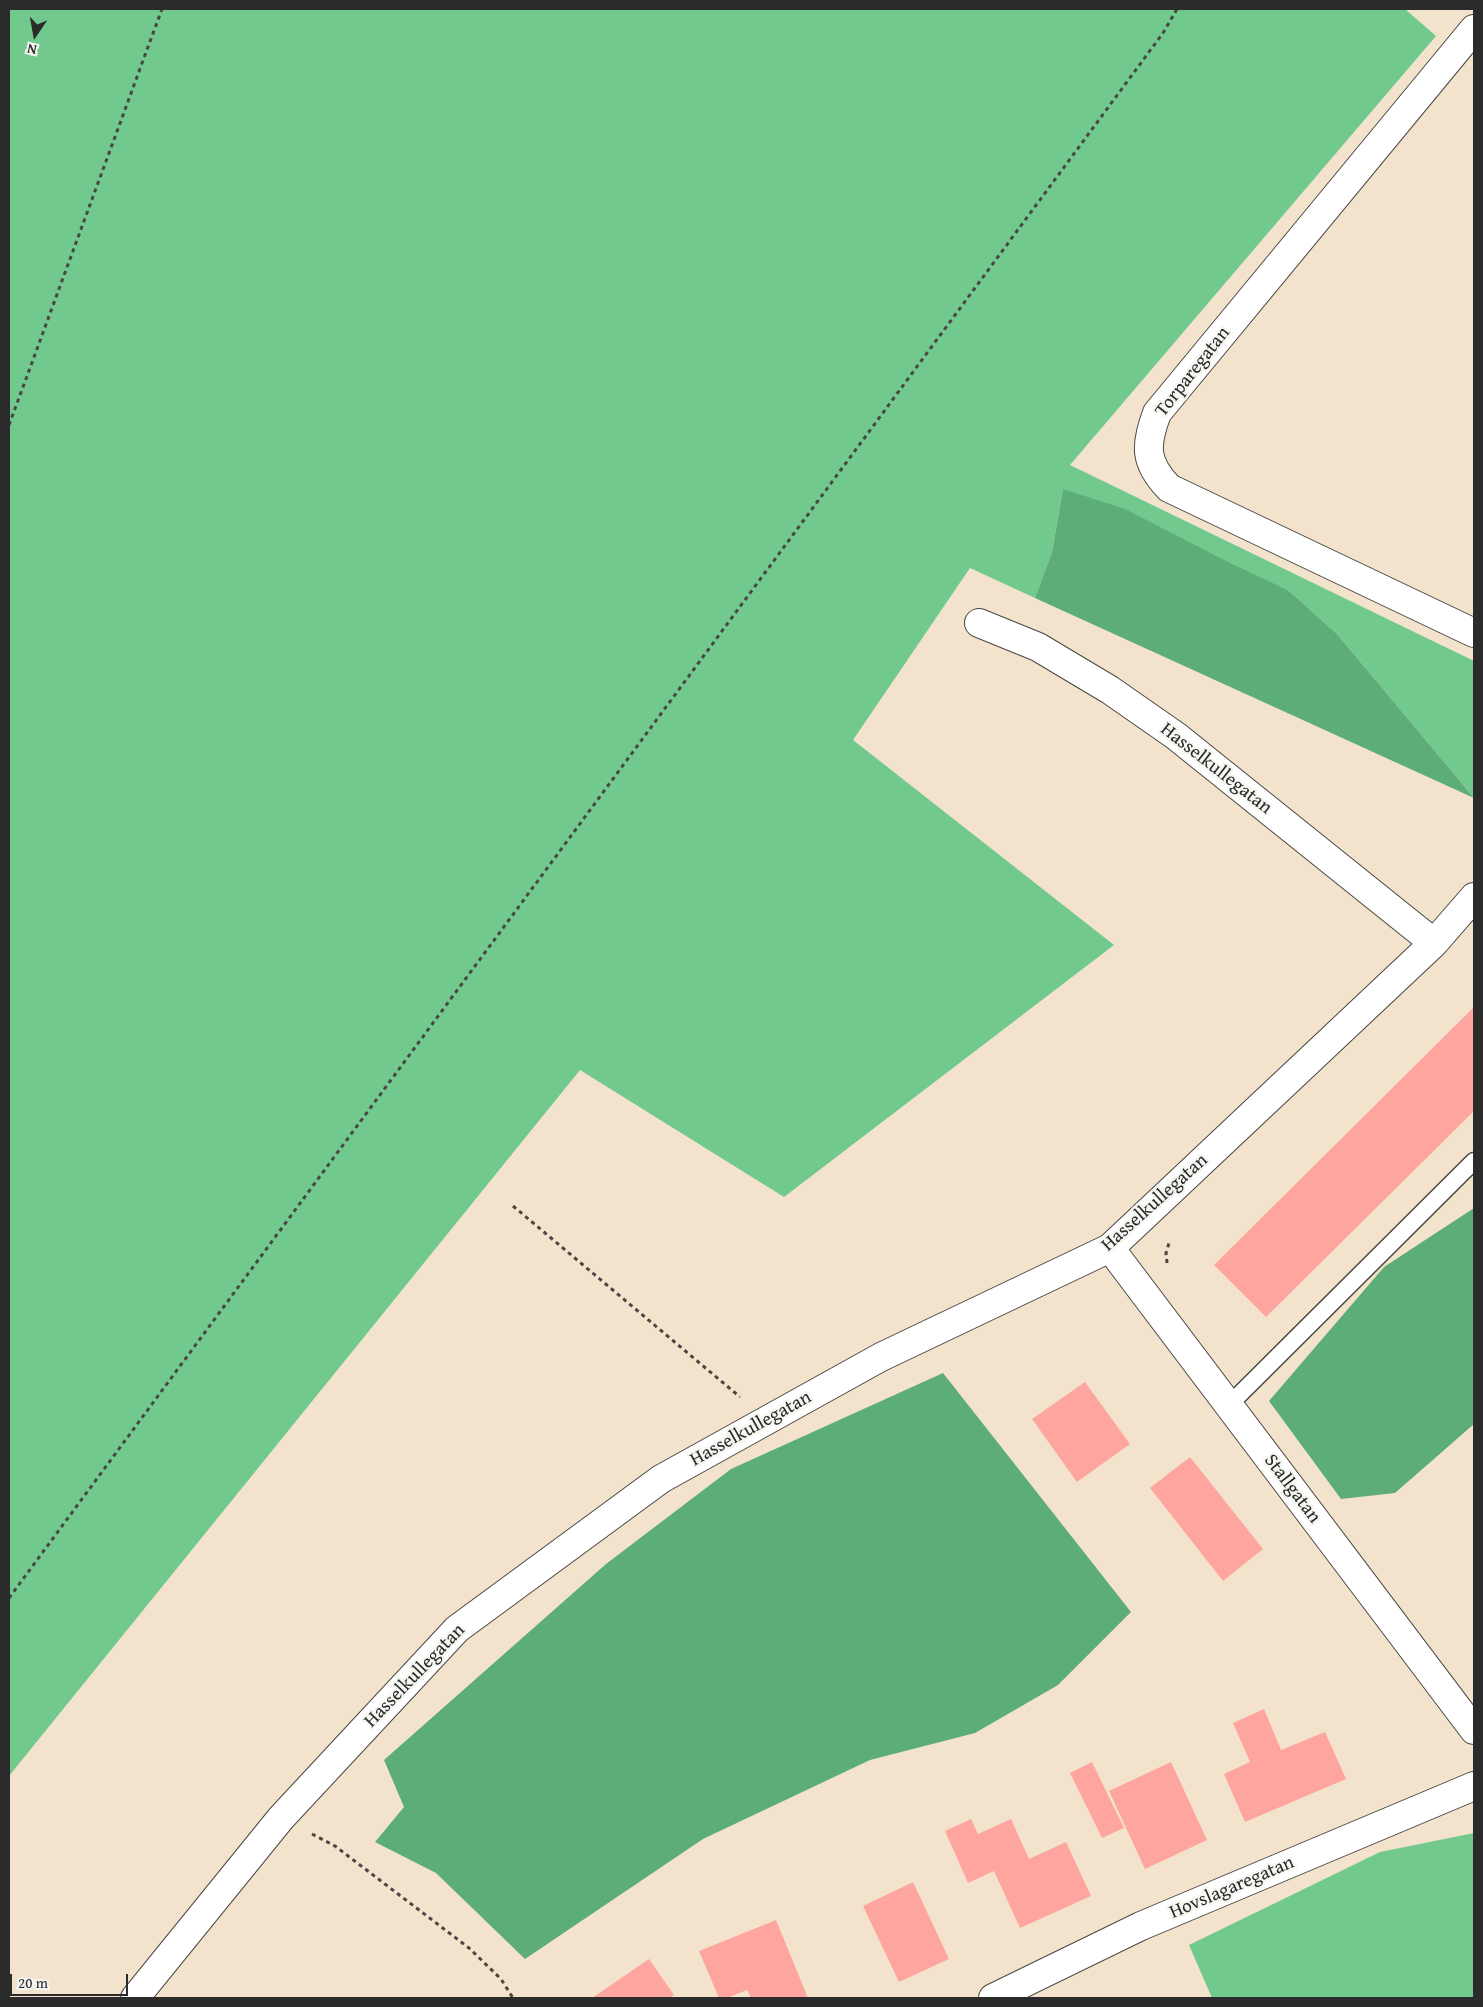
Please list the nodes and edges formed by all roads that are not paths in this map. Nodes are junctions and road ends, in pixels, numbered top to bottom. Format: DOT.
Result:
graph roads {
  1 [pos="1474,29"];
  2 [pos="979,623"];
  3 [pos="1474,633"];
  4 [pos="1474,897"];
  5 [pos="1434,943"];
  6 [pos="1474,1160"];
  7 [pos="1110,1248"];
  8 [pos="1229,1406"];
  9 [pos="1474,1730"];
  10 [pos="1474,1786"];
  11 [pos="134,1998"];
  12 [pos="993,1998"];
  1 -- 3 [label="street, Torparegatan"];
  2 -- 5 [label="street, Hasselkullegatan"];
  4 -- 5 [label="street, Hasselkullegatan"];
  5 -- 7 [label="street, Hasselkullegatan"];
  6 -- 8 [label="lane"];
  7 -- 8 [label="street, Stallgatan"];
  7 -- 11 [label="street, Hasselkullegatan"];
  8 -- 9 [label="street, Stallgatan"];
  10 -- 12 [label="street, Hovslagaregatan"];
}
